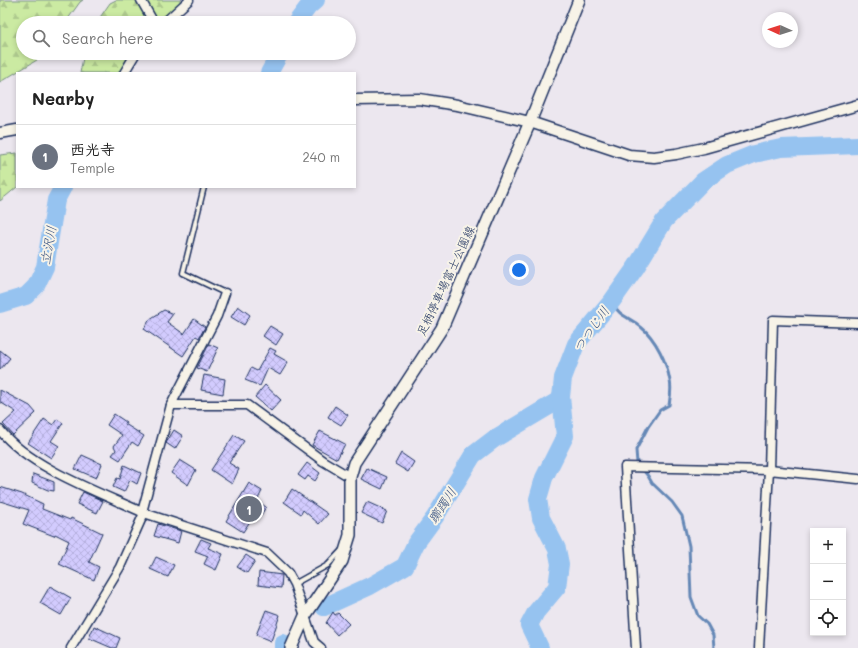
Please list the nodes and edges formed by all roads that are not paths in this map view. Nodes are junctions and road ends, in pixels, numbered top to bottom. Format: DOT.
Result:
graph roads {
  1 [pos="140,0"];
  2 [pos="189,0"];
  3 [pos="579,0"];
  4 [pos="150,16"];
  5 [pos="172,16"];
  6 [pos="132,60"];
  7 [pos="125,72"];
  8 [pos="356,100"];
  9 [pos="858,105"];
  10 [pos="530,122"];
  11 [pos="16,130"];
  12 [pos="0,133"];
  13 [pos="204,188"];
  14 [pos="226,293"];
  15 [pos="858,323"];
  16 [pos="171,405"];
  17 [pos="0,430"];
  18 [pos="769,470"];
  19 [pos="350,478"];
  20 [pos="858,479"];
  21 [pos="143,513"];
  22 [pos="345,547"];
  23 [pos="294,584"];
  24 [pos="305,616"];
  25 [pos="71,648"];
  26 [pos="291,648"];
  27 [pos="321,648"];
  28 [pos="636,648"];
  29 [pos="760,648"];
  1 -- 4 [label="street"];
  2 -- 5 [label="street"];
  3 -- 10 [label="main road, 足柄停車場富士公園線"];
  6 -- 7 [label="street"];
  8 -- 10 [label="street"];
  9 -- 10 [label="street"];
  10 -- 19 [label="main road, 足柄停車場富士公園線"];
  11 -- 12 [label="street"];
  13 -- 14 [label="lane"];
  14 -- 16 [label="street"];
  15 -- 18 [label="street"];
  16 -- 19 [label="street"];
  16 -- 21 [label="street"];
  17 -- 21 [label="street"];
  18 -- 20 [label="street"];
  18 -- 28 [label="street"];
  18 -- 29 [label="street"];
  19 -- 22 [label="main road, 足柄停車場富士公園線"];
  21 -- 23 [label="street"];
  21 -- 25 [label="street"];
  22 -- 23 [label="lane"];
  22 -- 24 [label="main road, 足柄停車場富士公園線"];
  23 -- 24 [label="street"];
  24 -- 26 [label="main road, 足柄停車場富士公園線"];
  24 -- 27 [label="street"];
}
